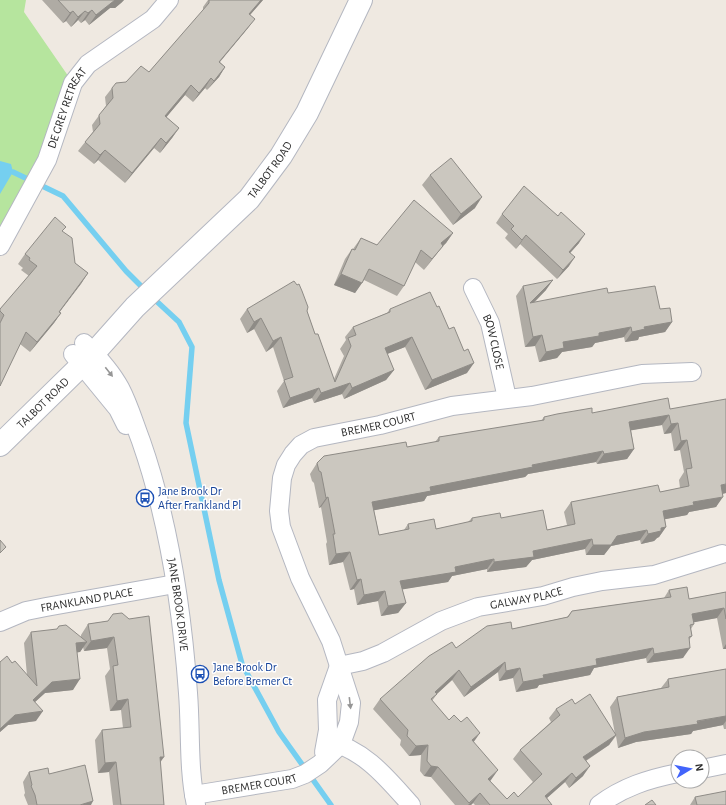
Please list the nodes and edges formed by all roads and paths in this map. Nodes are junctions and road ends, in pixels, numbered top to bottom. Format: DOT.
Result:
graph roads {
  1 [pos="169,0"];
  2 [pos="361,0"];
  3 [pos="0,246"];
  4 [pos="473,288"];
  5 [pos="83,353"];
  6 [pos="692,372"];
  7 [pos="507,398"];
  8 [pos="0,424"];
  9 [pos="0,445"];
  10 [pos="722,554"];
  11 [pos="175,584"];
  12 [pos="0,622"];
  13 [pos="339,666"];
  14 [pos="334,742"];
  15 [pos="726,764"];
  16 [pos="710,767"];
  17 [pos="670,775"];
  18 [pos="195,800"];
  19 [pos="411,805"];
  20 [pos="598,805"];
  1 -- 3 [label="street, DE GREY RETREAT"];
  2 -- 5 [label="main road, TALBOT ROAD"];
  4 -- 7 [label="street, BOW CLOSE"];
  5 -- 8 [label="main road, TALBOT ROAD"];
  5 -- 9 [label="main road, TALBOT ROAD"];
  5 -- 11 [label="street, JANE BROOK DRIVE"];
  6 -- 7 [label="street, BREMER COURT"];
  7 -- 13 [label="street, BREMER COURT"];
  10 -- 13 [label="street, GALWAY PLACE"];
  11 -- 12 [label="street, FRANKLAND PLACE"];
  11 -- 18 [label="street, JANE BROOK DRIVE"];
  13 -- 14 [label="street, BREMER COURT"];
  13 -- 14 [label="street, BREMER COURT, one-way"];
  14 -- 18 [label="street, BREMER COURT"];
  14 -- 19 [label="street"];
  15 -- 16 [label="street"];
  17 -- 20 [label="street"];
}
